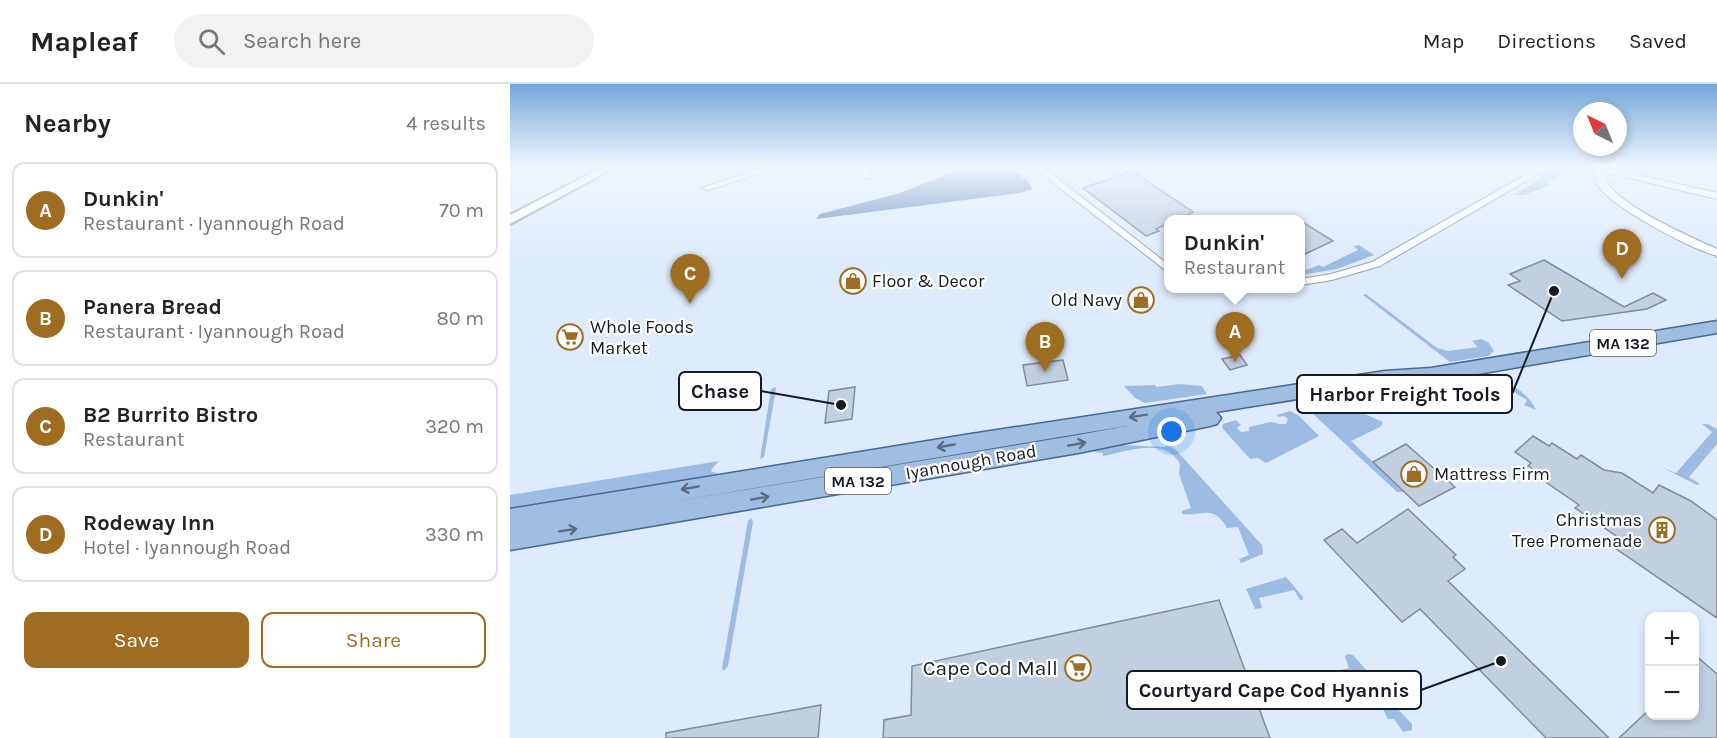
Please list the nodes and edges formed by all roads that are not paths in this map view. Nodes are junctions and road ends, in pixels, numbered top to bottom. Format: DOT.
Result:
graph roads {
  1 [pos="553,198"];
  2 [pos="1076,198"];
  3 [pos="1493,198"];
  4 [pos="1615,198"];
  5 [pos="510,220"];
  6 [pos="1717,253"];
  7 [pos="1164,266"];
  8 [pos="1305,281"];
  9 [pos="1717,327"];
  10 [pos="1431,375"];
  11 [pos="510,519"];
  12 [pos="510,539"];
  1 -- 5 [label="street"];
  2 -- 7 [label="street"];
  3 -- 8 [label="street"];
  4 -- 6 [label="street"];
  9 -- 10 [label="main road, Iyannough Road / MA 132"];
  10 -- 11 [label="main road, Iyannough Road / MA 132, one-way"];
  12 -- 10 [label="main road, Iyannough Road / MA 132, one-way"];
}
